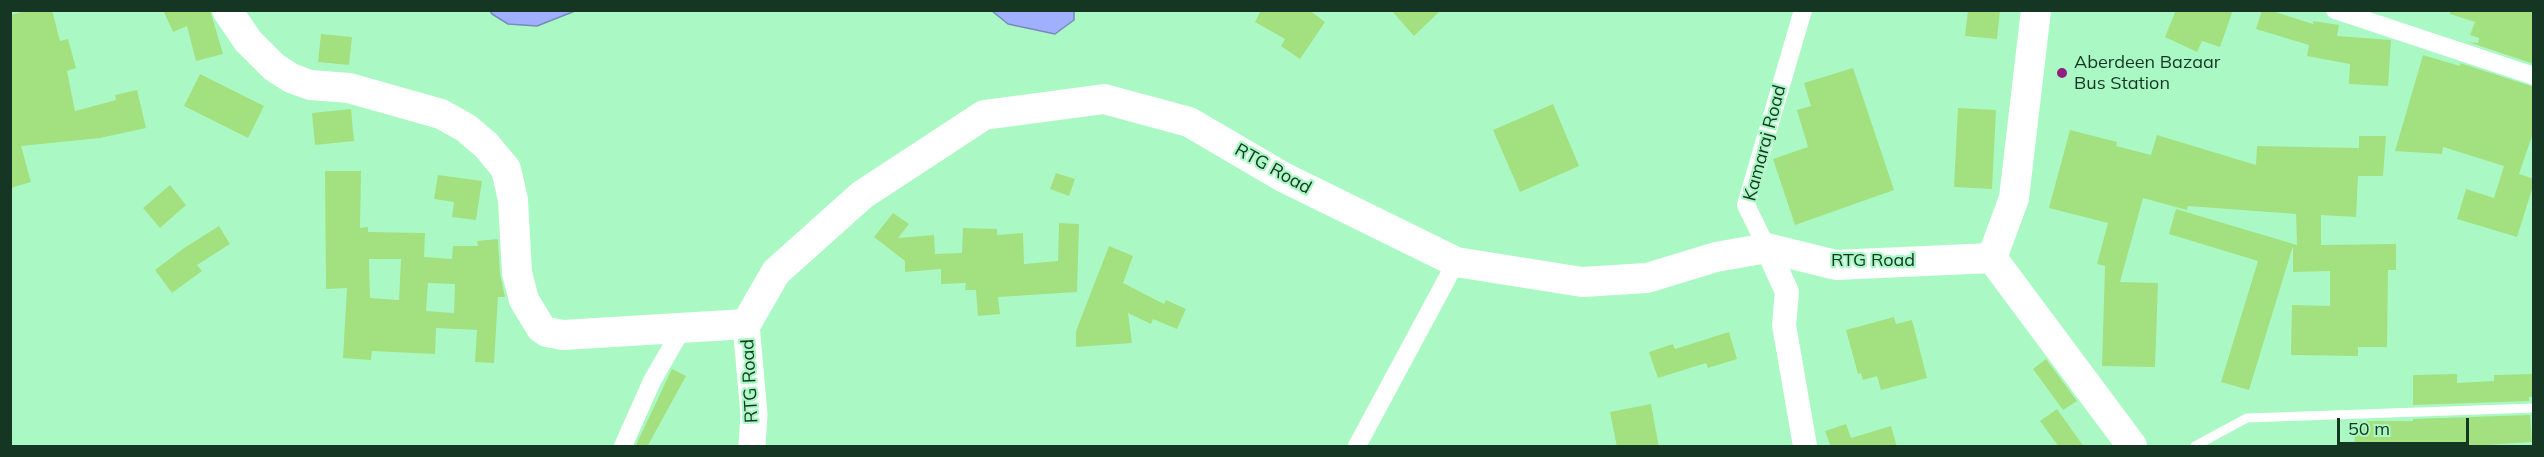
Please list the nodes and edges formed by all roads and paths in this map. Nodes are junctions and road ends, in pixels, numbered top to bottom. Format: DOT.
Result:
graph roads {
  1 [pos="227,10"];
  2 [pos="1803,10"];
  3 [pos="2036,10"];
  4 [pos="2336,10"];
  5 [pos="2534,76"];
  6 [pos="1767,248"];
  7 [pos="1992,258"];
  8 [pos="1456,262"];
  9 [pos="746,324"];
  10 [pos="683,327"];
  11 [pos="2534,408"];
  12 [pos="622,447"];
  13 [pos="752,447"];
  14 [pos="1358,447"];
  15 [pos="1805,447"];
  16 [pos="2132,447"];
  17 [pos="2195,447"];
  1 -- 10 [label="main road"];
  2 -- 6 [label="street, Kamaraj Road"];
  3 -- 7 [label="main road"];
  4 -- 5 [label="street"];
  6 -- 7 [label="main road, RTG Road"];
  6 -- 8 [label="main road, RTG Road"];
  6 -- 15 [label="street, Kamaraj Road"];
  7 -- 16 [label="main road"];
  8 -- 9 [label="main road, RTG Road"];
  8 -- 14 [label="street"];
  9 -- 10 [label="main road"];
  9 -- 13 [label="main road, RTG Road"];
  10 -- 12 [label="street"];
  11 -- 17 [label="lane"];
}
